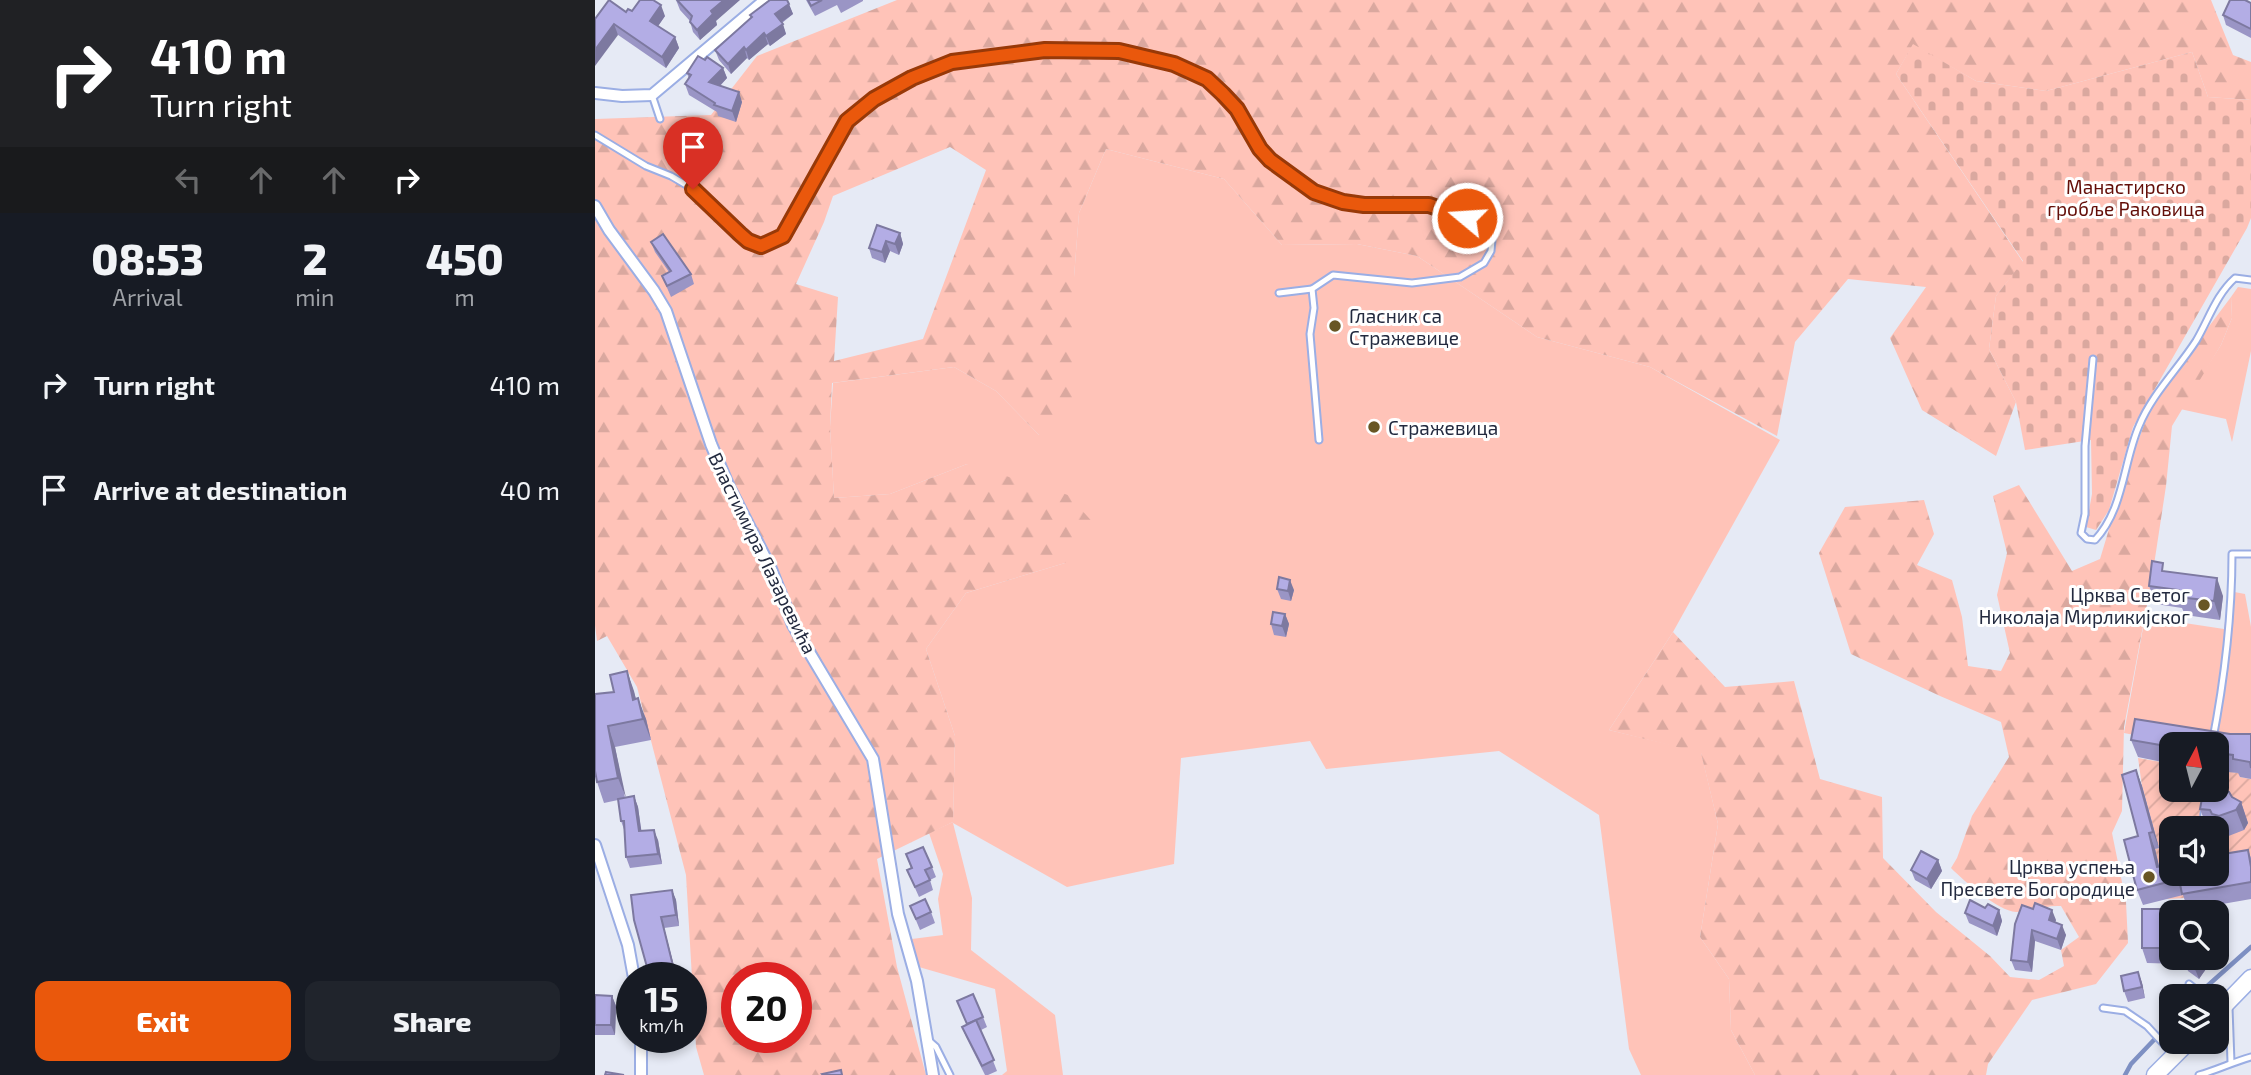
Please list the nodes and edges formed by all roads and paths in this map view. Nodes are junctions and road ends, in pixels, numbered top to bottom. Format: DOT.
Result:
graph roads {
  1 [pos="765,0"];
  2 [pos="595,93"];
  3 [pos="652,95"];
  4 [pos="660,119"];
  5 [pos="595,135"];
  6 [pos="595,206"];
  7 [pos="2251,280"];
  8 [pos="1312,289"];
  9 [pos="1279,293"];
  10 [pos="2092,359"];
  11 [pos="1319,440"];
  12 [pos="2251,554"];
  13 [pos="2214,732"];
  14 [pos="2205,802"];
  15 [pos="2204,816"];
  16 [pos="595,845"];
  17 [pos="631,962"];
  18 [pos="2251,978"];
  19 [pos="2229,999"];
  20 [pos="2103,1008"];
  21 [pos="2159,1038"];
  22 [pos="928,1040"];
  23 [pos="2229,1051"];
  24 [pos="641,1053"];
  25 [pos="2167,1054"];
  26 [pos="2251,1057"];
  27 [pos="2231,1062"];
  28 [pos="641,1075"];
  29 [pos="933,1075"];
  30 [pos="950,1075"];
  31 [pos="2159,1075"];
  32 [pos="2199,1075"];
  1 -- 3 [label="street"];
  2 -- 3 [label="street"];
  3 -- 4 [label="lane"];
  5 -- 8 [label="lane"];
  6 -- 22 [label="street, Властимира Лазаревића"];
  7 -- 10 [label="lane"];
  8 -- 9 [label="lane"];
  8 -- 11 [label="lane"];
  12 -- 13 [label="lane"];
  14 -- 15 [label="lane"];
  16 -- 17 [label="street"];
  18 -- 19 [label="main road"];
  20 -- 21 [label="lane"];
  22 -- 29 [label="street, Властимира Лазаревића"];
  22 -- 30 [label="lane"];
  23 -- 27 [label="lane"];
  24 -- 28 [label="street"];
  25 -- 31 [label="main road"];
  26 -- 27 [label="lane"];
  27 -- 32 [label="lane"];
}
